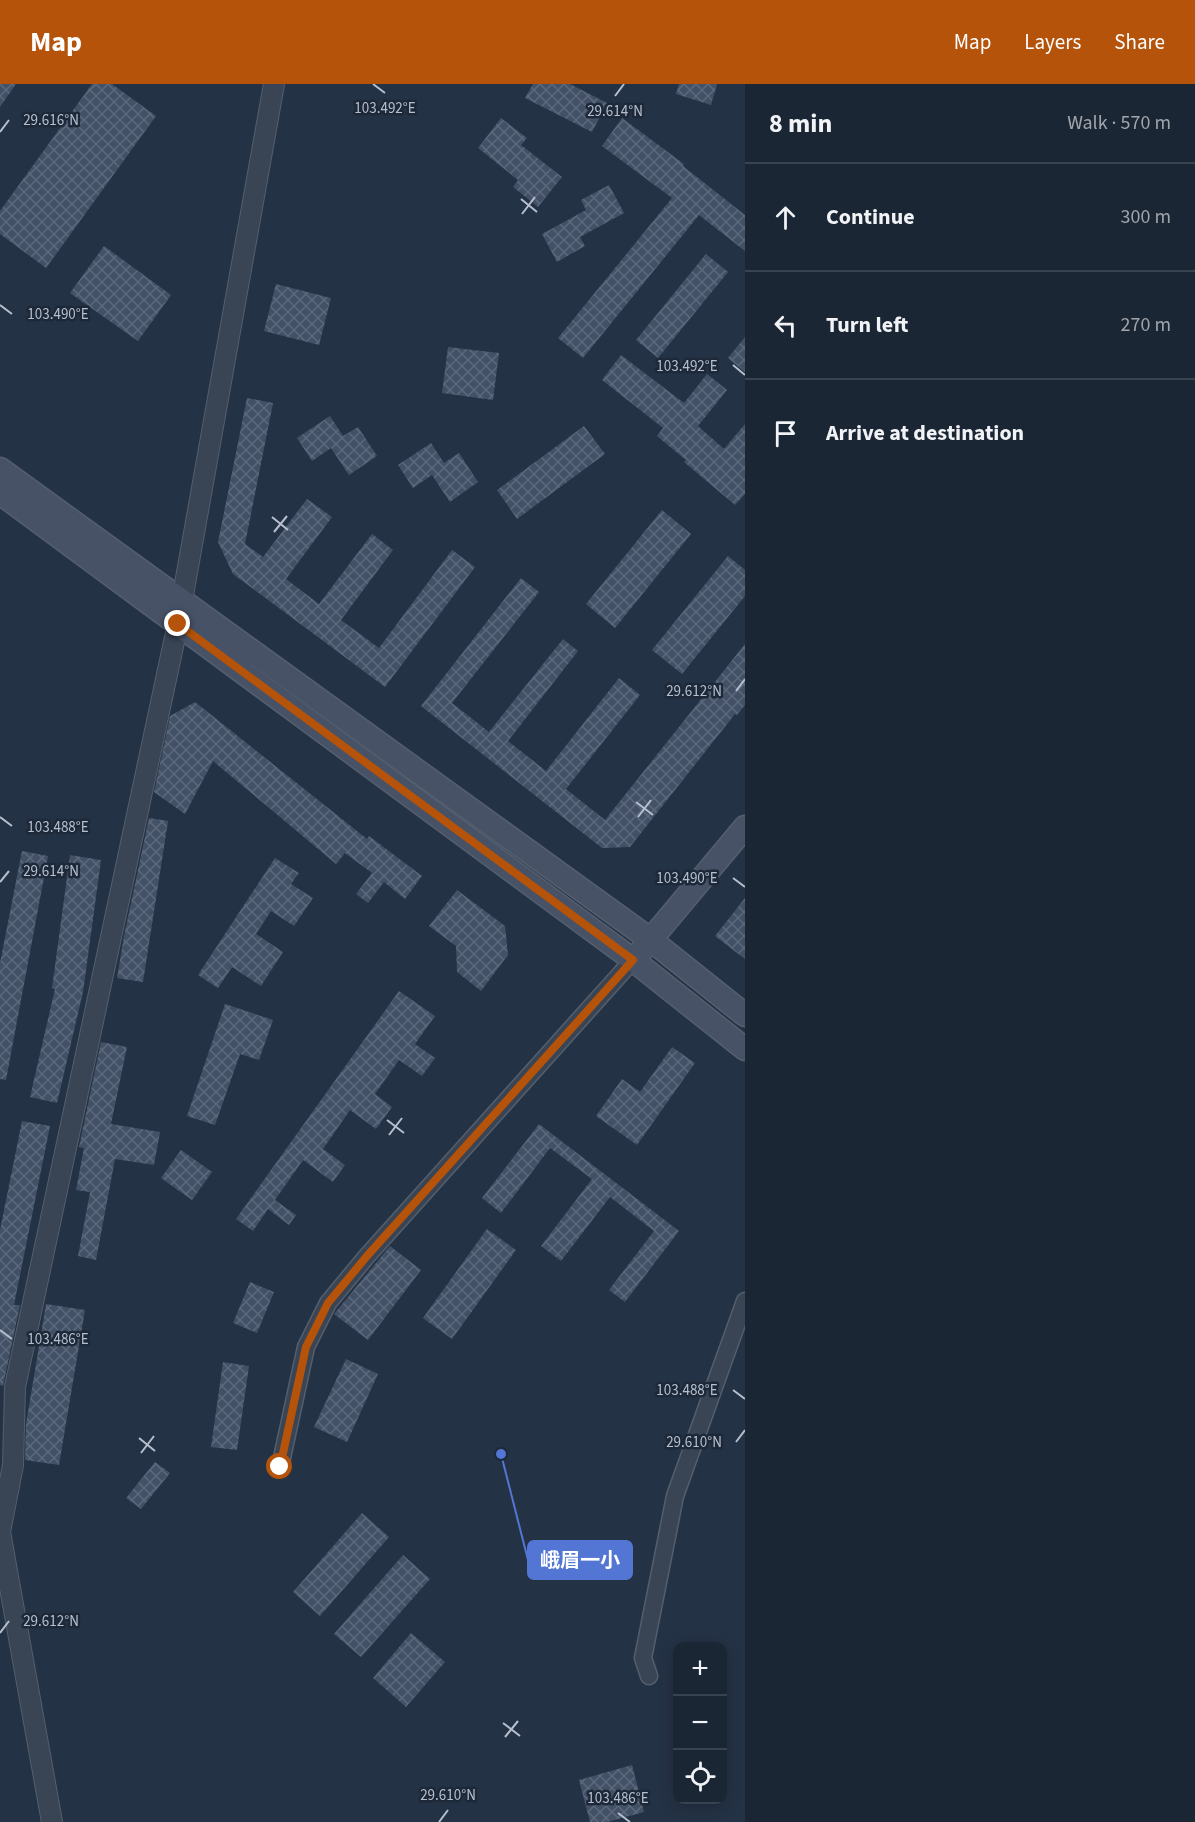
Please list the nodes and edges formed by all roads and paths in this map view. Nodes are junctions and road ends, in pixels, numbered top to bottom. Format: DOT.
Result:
graph roads {
  1 [pos="274,84"];
  2 [pos="0,469"];
  3 [pos="0,493"];
  4 [pos="181,600"];
  5 [pos="178,624"];
  6 [pos="745,827"];
  7 [pos="651,940"];
  8 [pos="633,960"];
  9 [pos="745,1015"];
  10 [pos="745,1049"];
  11 [pos="745,1301"];
  12 [pos="280,1467"];
  13 [pos="0,1532"];
  14 [pos="649,1676"];
  15 [pos="52,1822"];
  1 -- 4 [label="street"];
  2 -- 4 [label="main road"];
  3 -- 5 [label="main road"];
  4 -- 5 [label="street"];
  4 -- 7 [label="main road"];
  5 -- 8 [label="main road"];
  5 -- 13 [label="street"];
  6 -- 7 [label="main road"];
  7 -- 8 [label="main road"];
  7 -- 9 [label="main road"];
  8 -- 10 [label="main road"];
  8 -- 12 [label="street"];
  11 -- 14 [label="street"];
  13 -- 15 [label="street"];
}
